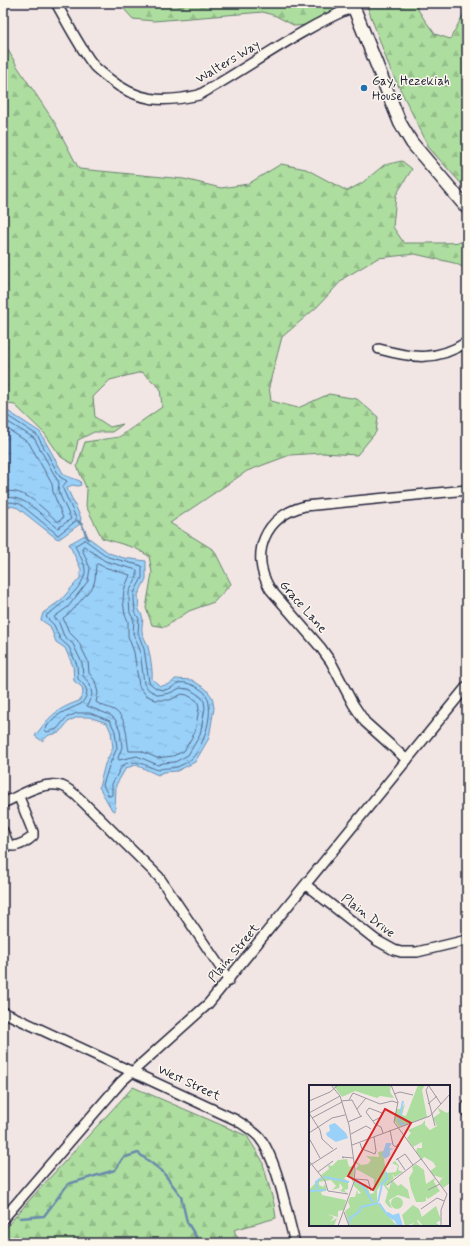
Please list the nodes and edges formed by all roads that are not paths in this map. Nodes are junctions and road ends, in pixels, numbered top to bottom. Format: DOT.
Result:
graph roads {
  1 [pos="56,3"];
  2 [pos="352,5"];
  3 [pos="467,208"];
  4 [pos="467,342"];
  5 [pos="379,349"];
  6 [pos="467,490"];
  7 [pos="467,686"];
  8 [pos="407,760"];
  9 [pos="19,797"];
  10 [pos="3,803"];
  11 [pos="3,831"];
  12 [pos="306,885"];
  13 [pos="467,940"];
  14 [pos="229,980"];
  15 [pos="3,1012"];
  16 [pos="132,1071"];
  17 [pos="467,1106"];
  18 [pos="467,1112"];
  19 [pos="3,1219"];
  20 [pos="295,1243"];
  1 -- 2 [label="street, Walters Way"];
  2 -- 3 [label="main road"];
  4 -- 5 [label="street"];
  6 -- 8 [label="street, Grace Lane"];
  7 -- 8 [label="street, Plain Street"];
  8 -- 12 [label="street, Plain Street"];
  9 -- 10 [label="street"];
  9 -- 11 [label="street"];
  9 -- 14 [label="street"];
  12 -- 13 [label="street, Plain Drive"];
  12 -- 14 [label="street, Plain Street"];
  14 -- 16 [label="street, Plain Street"];
  15 -- 16 [label="street, West Street"];
  16 -- 19 [label="street, Plain Street"];
  16 -- 20 [label="street, West Street"];
  17 -- 18 [label="street"];
}
